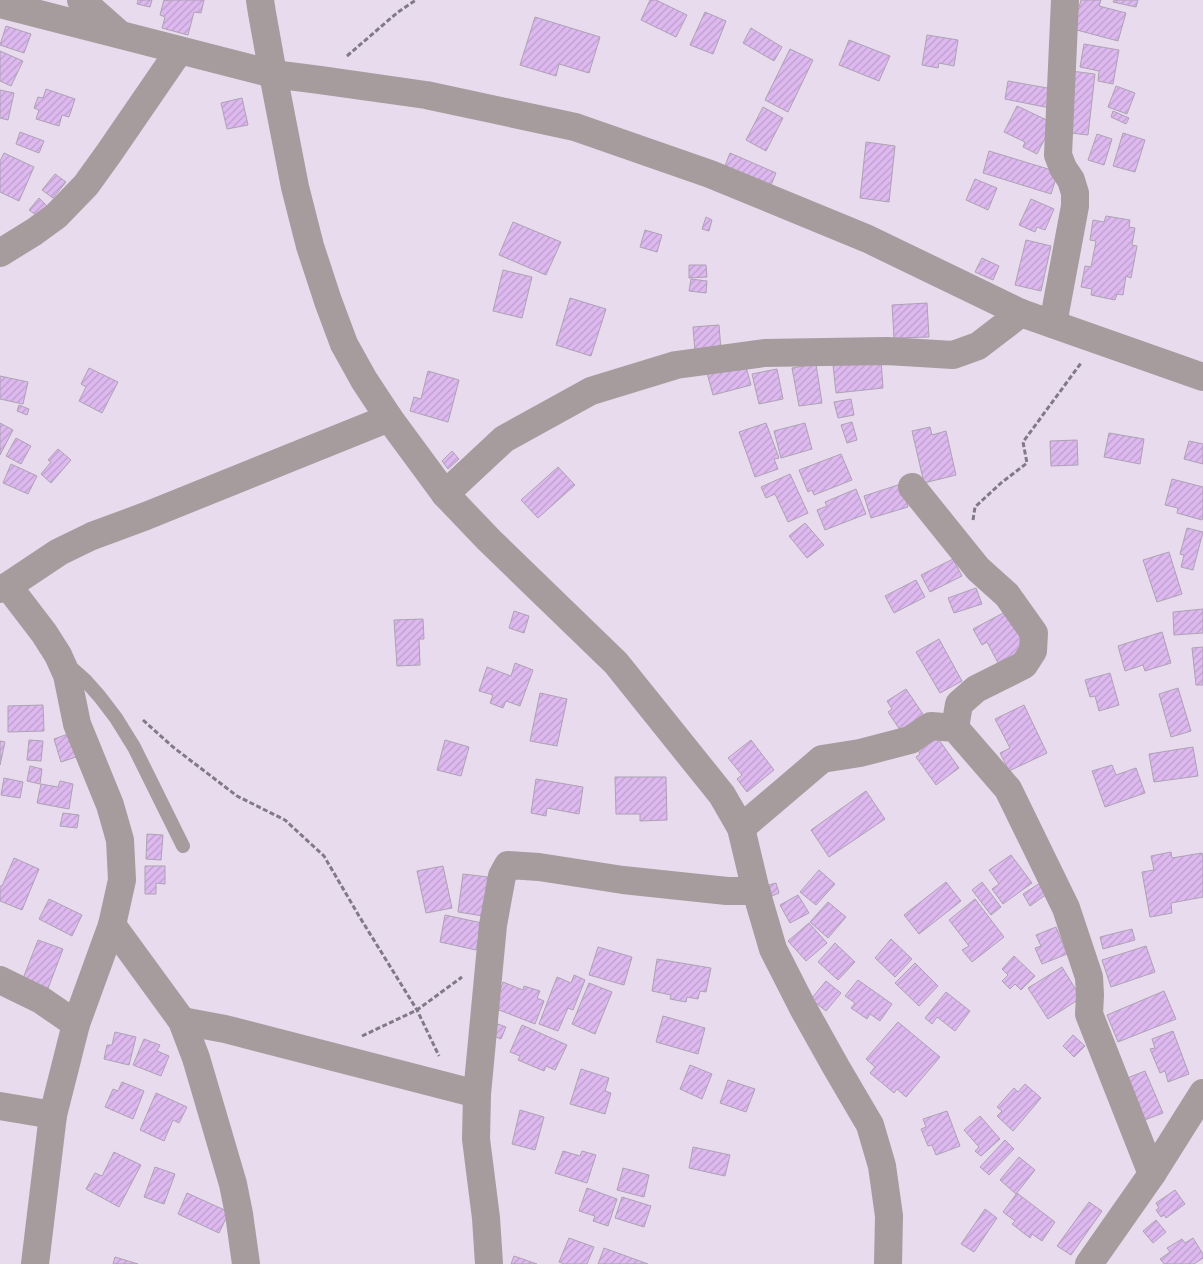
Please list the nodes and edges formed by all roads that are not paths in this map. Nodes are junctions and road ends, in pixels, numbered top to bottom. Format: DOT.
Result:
graph roads {
  1 [pos="81,0"];
  2 [pos="260,0"];
  3 [pos="1065,0"];
  4 [pos="0,4"];
  5 [pos="121,35"];
  6 [pos="179,50"];
  7 [pos="273,74"];
  8 [pos="0,253"];
  9 [pos="1021,313"];
  10 [pos="1053,324"];
  11 [pos="1203,377"];
  12 [pos="389,418"];
  13 [pos="912,487"];
  14 [pos="445,494"];
  15 [pos="4,588"];
  16 [pos="58,655"];
  17 [pos="954,728"];
  18 [pos="741,828"];
  19 [pos="183,846"];
  20 [pos="756,891"];
  21 [pos="112,925"];
  22 [pos="0,980"];
  23 [pos="182,1021"];
  24 [pos="76,1024"];
  25 [pos="466,1091"];
  26 [pos="1203,1093"];
  27 [pos="0,1106"];
  28 [pos="53,1115"];
  29 [pos="1152,1174"];
  30 [pos="1097,1260"];
  31 [pos="35,1264"];
  32 [pos="246,1264"];
  33 [pos="489,1264"];
  34 [pos="888,1264"];
  1 -- 5 [label="street"];
  2 -- 7 [label="street"];
  3 -- 10 [label="street"];
  4 -- 5 [label="street"];
  5 -- 6 [label="street"];
  6 -- 7 [label="street"];
  6 -- 8 [label="street"];
  7 -- 9 [label="street"];
  7 -- 12 [label="street"];
  9 -- 10 [label="street"];
  9 -- 14 [label="street"];
  10 -- 11 [label="street"];
  12 -- 14 [label="street"];
  12 -- 15 [label="street"];
  13 -- 17 [label="street"];
  14 -- 18 [label="street"];
  15 -- 16 [label="street"];
  16 -- 19 [label="lane"];
  16 -- 21 [label="street"];
  17 -- 18 [label="street"];
  17 -- 29 [label="street"];
  18 -- 20 [label="street"];
  20 -- 25 [label="street"];
  20 -- 34 [label="street"];
  21 -- 23 [label="street"];
  21 -- 24 [label="street"];
  22 -- 24 [label="street"];
  23 -- 25 [label="street"];
  23 -- 32 [label="street"];
  24 -- 28 [label="street"];
  25 -- 33 [label="street"];
  26 -- 29 [label="street"];
  27 -- 28 [label="street"];
  28 -- 31 [label="street"];
  29 -- 30 [label="street"];
}
